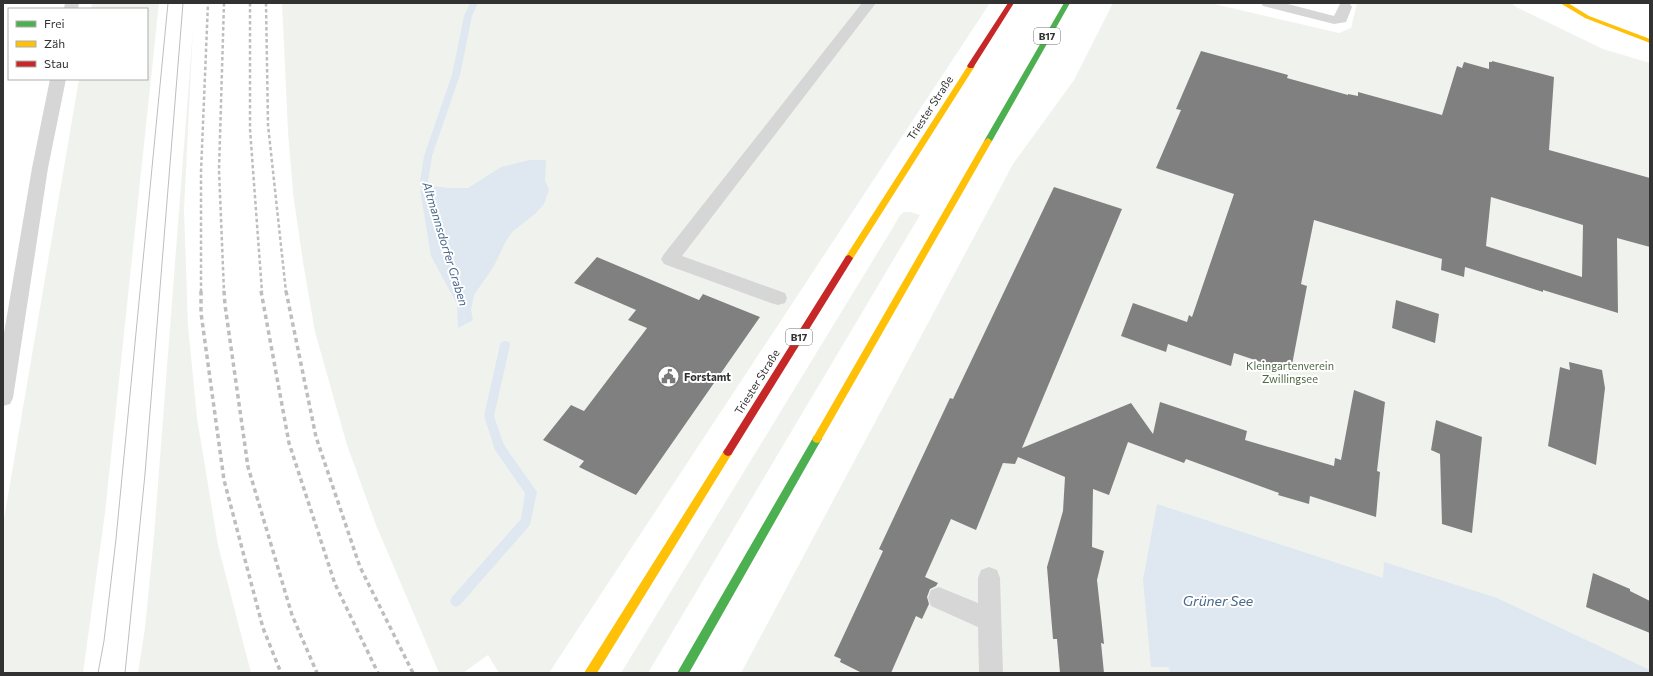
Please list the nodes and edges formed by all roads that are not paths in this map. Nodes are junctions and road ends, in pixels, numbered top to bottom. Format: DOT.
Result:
graph roads {
  1 [pos="870,3"];
  2 [pos="1011,3"];
  3 [pos="1067,3"];
  4 [pos="1268,3"];
  5 [pos="1563,3"];
  6 [pos="1345,7"];
  7 [pos="1650,41"];
  8 [pos="58,80"];
  9 [pos="778,298"];
  10 [pos="3,398"];
  11 [pos="989,578"];
  12 [pos="940,598"];
  13 [pos="990,620"];
  14 [pos="590,673"];
  15 [pos="683,673"];
  16 [pos="991,673"];
  1 -- 9 [label="lane"];
  2 -- 14 [label="main road, Triester Straße / B17"];
  3 -- 15 [label="main road, B17"];
  4 -- 6 [label="lane"];
  5 -- 7 [label="main road"];
  8 -- 10 [label="lane"];
  11 -- 13 [label="lane"];
  12 -- 13 [label="lane"];
  13 -- 16 [label="lane"];
}
